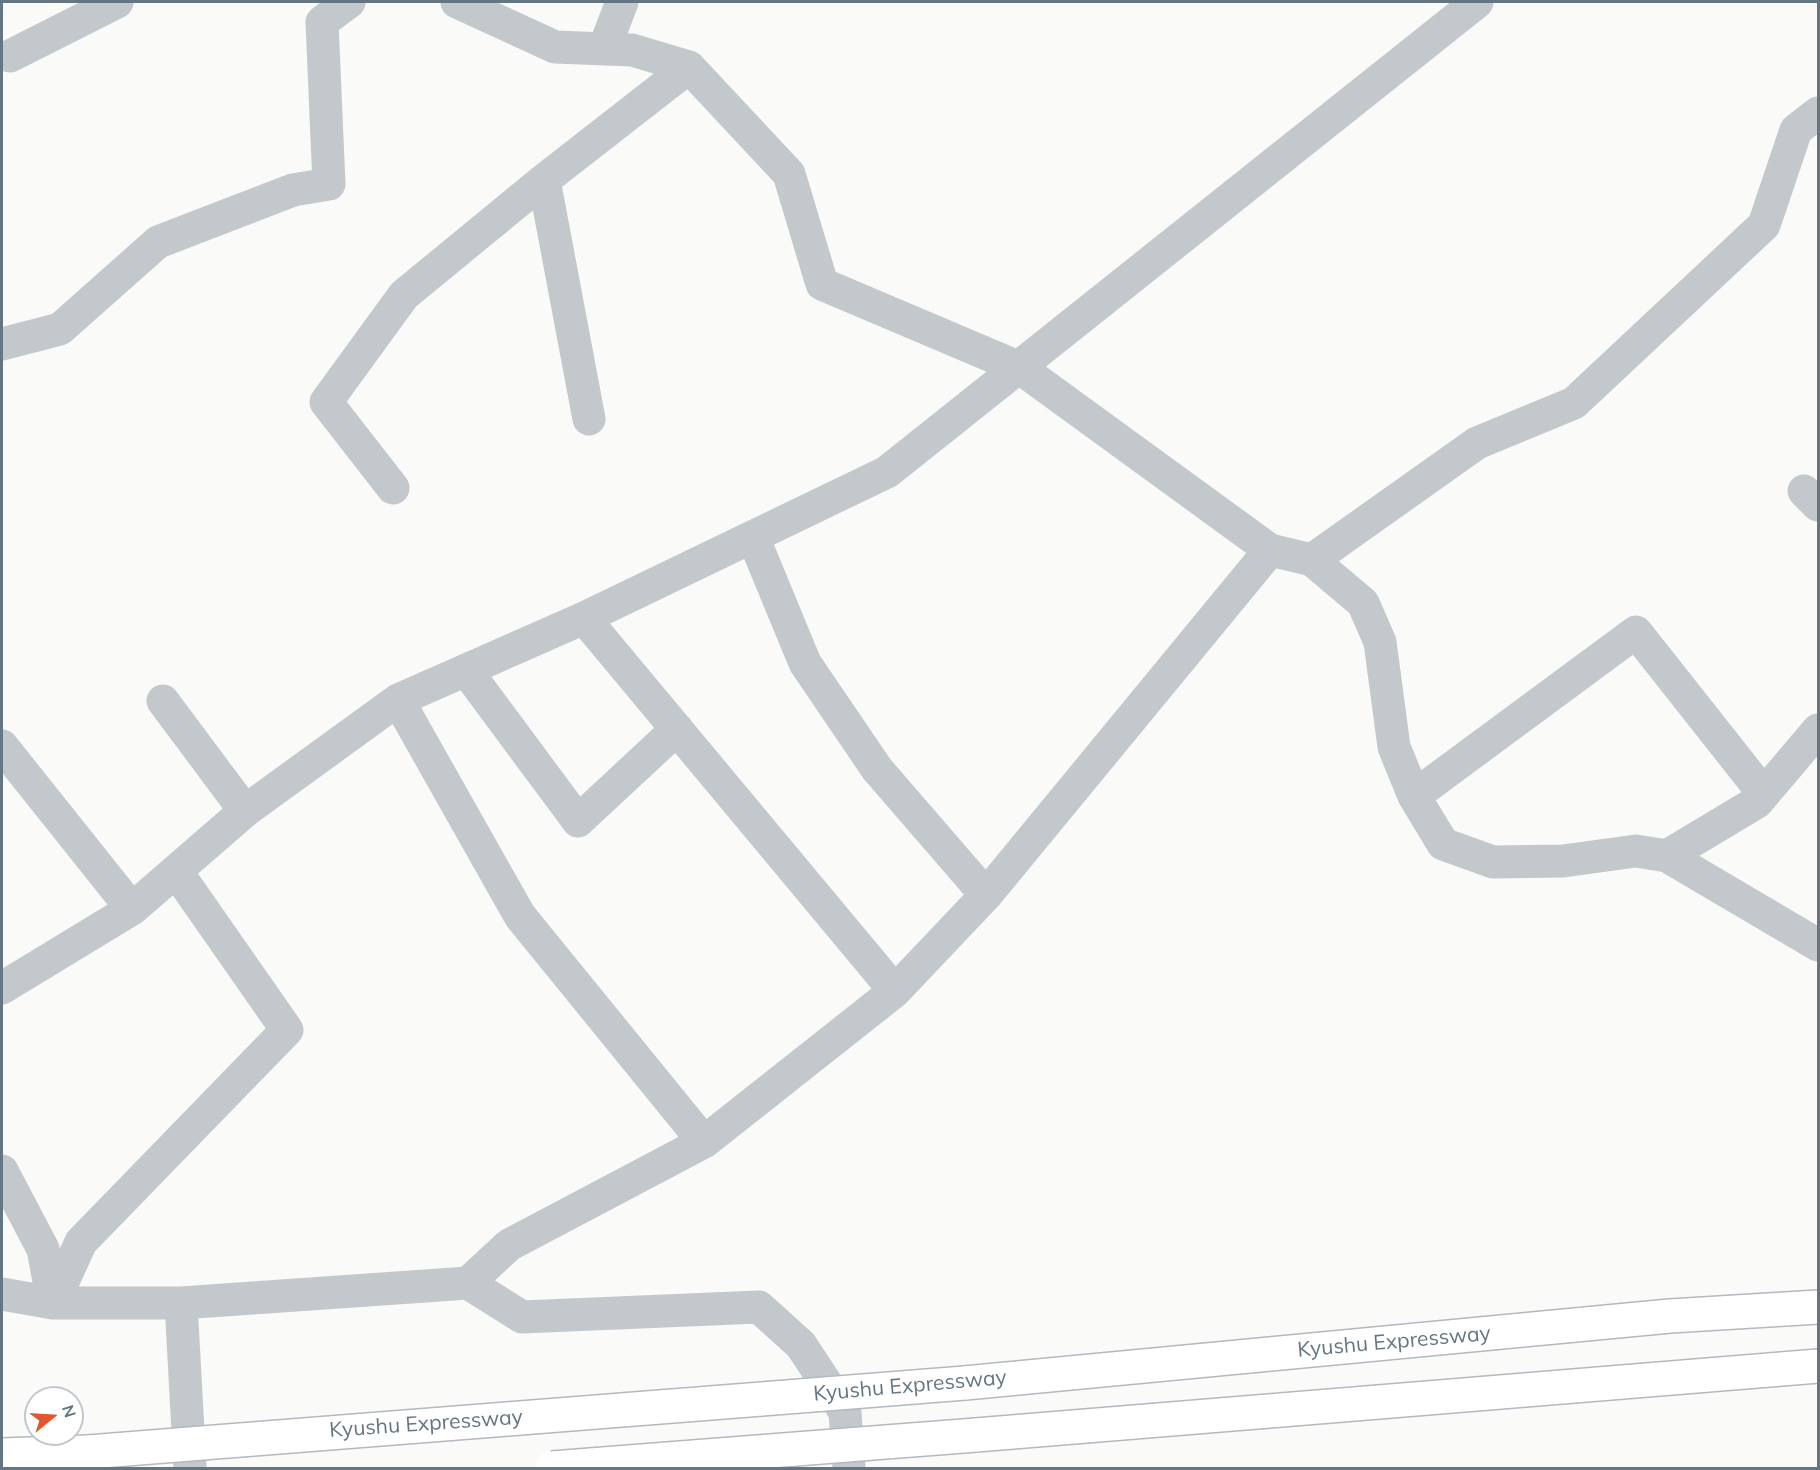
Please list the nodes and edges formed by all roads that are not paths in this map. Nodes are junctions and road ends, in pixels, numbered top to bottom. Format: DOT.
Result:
graph roads {
  1 [pos="117,2"];
  2 [pos="349,2"];
  3 [pos="458,2"];
  4 [pos="622,2"];
  5 [pos="1477,2"];
  6 [pos="604,49"];
  7 [pos="10,56"];
  8 [pos="689,67"];
  9 [pos="1818,113"];
  10 [pos="544,180"];
  11 [pos="2,344"];
  12 [pos="1020,368"];
  13 [pos="589,419"];
  14 [pos="393,488"];
  15 [pos="753,537"];
  16 [pos="1270,550"];
  17 [pos="1312,560"];
  18 [pos="584,618"];
  19 [pos="466,670"];
  20 [pos="398,700"];
  21 [pos="163,701"];
  22 [pos="678,729"];
  23 [pos="1818,730"];
  24 [pos="2,746"];
  25 [pos="1764,794"];
  26 [pos="1414,796"];
  27 [pos="245,811"];
  28 [pos="1666,856"];
  29 [pos="176,871"];
  30 [pos="986,895"];
  31 [pos="132,909"];
  32 [pos="1818,945"];
  33 [pos="2,988"];
  34 [pos="895,991"];
  35 [pos="704,1142"];
  36 [pos="2,1171"];
  37 [pos="468,1283"];
  38 [pos="2,1294"];
  39 [pos="54,1302"];
  40 [pos="181,1303"];
  41 [pos="1818,1307"];
  42 [pos="1818,1366"];
  43 [pos="2,1455"];
  44 [pos="190,1468"];
  45 [pos="552,1468"];
  46 [pos="849,1468"];
  1 -- 7 [label="street"];
  2 -- 11 [label="street"];
  3 -- 6 [label="street"];
  4 -- 6 [label="street"];
  5 -- 12 [label="street"];
  6 -- 8 [label="street"];
  8 -- 10 [label="street"];
  8 -- 12 [label="street"];
  9 -- 17 [label="street"];
  10 -- 13 [label="street"];
  10 -- 14 [label="street"];
  12 -- 15 [label="street"];
  12 -- 16 [label="street"];
  15 -- 18 [label="street"];
  15 -- 30 [label="street"];
  16 -- 17 [label="street"];
  16 -- 30 [label="street"];
  17 -- 26 [label="street"];
  18 -- 19 [label="street"];
  18 -- 22 [label="street"];
  19 -- 20 [label="street"];
  19 -- 22 [label="street"];
  20 -- 27 [label="street"];
  20 -- 35 [label="street"];
  21 -- 27 [label="street"];
  22 -- 34 [label="street"];
  23 -- 25 [label="street"];
  24 -- 31 [label="street"];
  25 -- 26 [label="street"];
  25 -- 28 [label="street"];
  26 -- 28 [label="street"];
  27 -- 29 [label="street"];
  28 -- 32 [label="street"];
  29 -- 31 [label="street"];
  29 -- 39 [label="street"];
  30 -- 34 [label="street"];
  31 -- 33 [label="street"];
  34 -- 35 [label="street"];
  35 -- 37 [label="street"];
  36 -- 39 [label="street"];
  37 -- 40 [label="street"];
  37 -- 46 [label="street"];
  38 -- 39 [label="street"];
  39 -- 40 [label="street"];
  40 -- 44 [label="street"];
  41 -- 43 [label="highway, Kyushu Expressway, bridge"];
  42 -- 45 [label="highway, bridge"];
}
